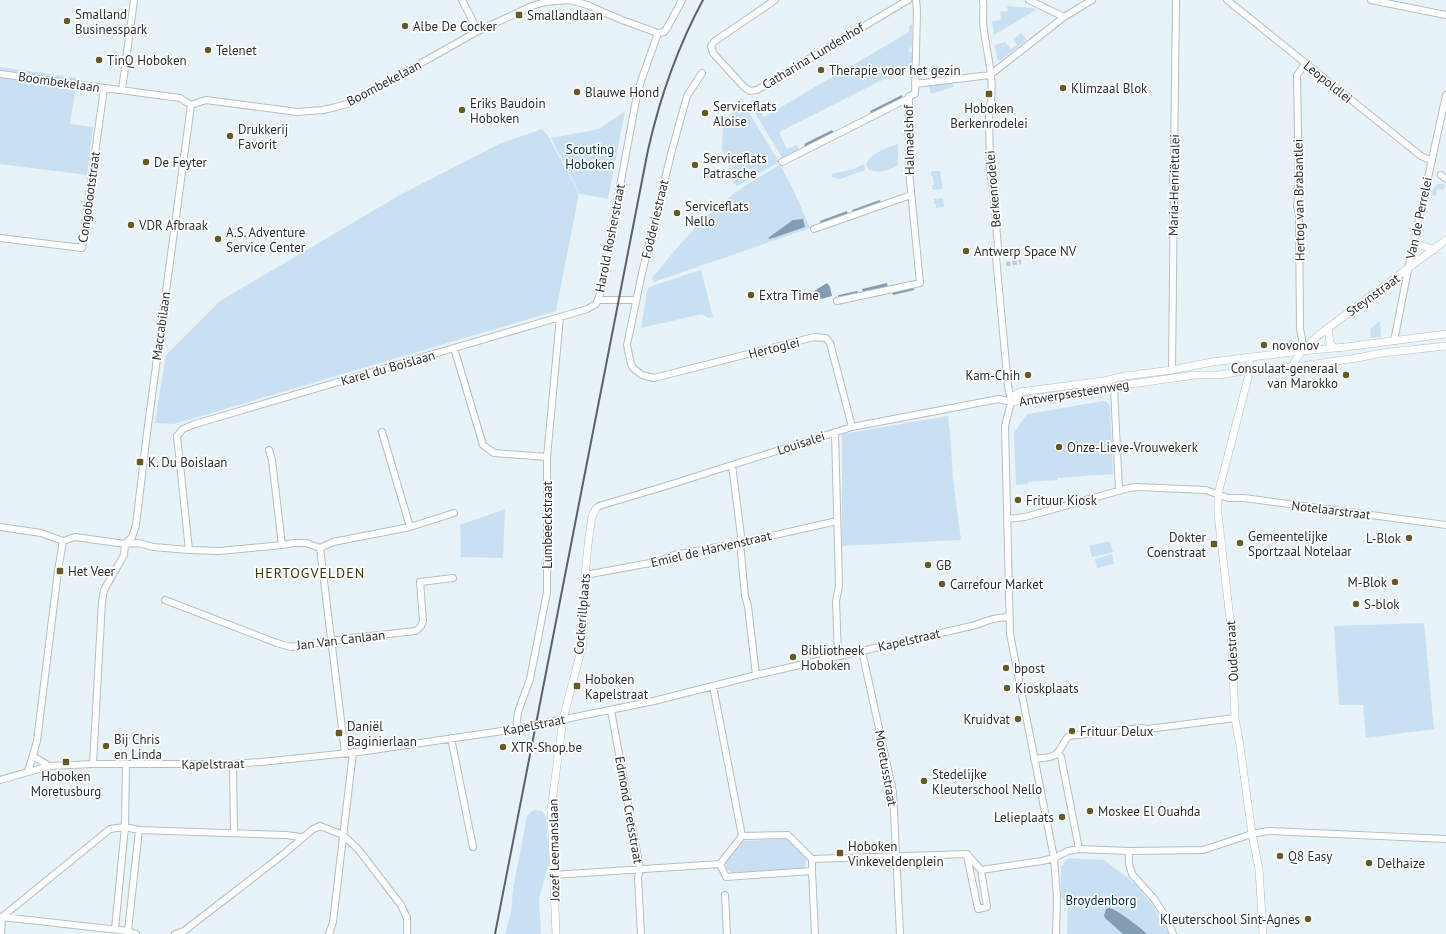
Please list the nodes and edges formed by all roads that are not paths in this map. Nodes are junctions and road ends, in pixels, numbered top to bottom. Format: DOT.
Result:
graph roads {
  1 [pos="134,0"];
  2 [pos="462,0"];
  3 [pos="682,0"];
  4 [pos="775,0"];
  5 [pos="908,0"];
  6 [pos="916,0"];
  7 [pos="983,0"];
  8 [pos="1029,0"];
  9 [pos="1092,0"];
  10 [pos="1176,0"];
  11 [pos="1227,0"];
  12 [pos="1371,0"];
  13 [pos="1446,15"];
  14 [pos="1064,17"];
  15 [pos="478,31"];
  16 [pos="658,33"];
  17 [pos="1305,64"];
  18 [pos="702,73"];
  19 [pos="0,74"];
  20 [pos="990,75"];
  21 [pos="916,84"];
  22 [pos="104,88"];
  23 [pos="122,90"];
  24 [pos="1446,95"];
  25 [pos="909,98"];
  26 [pos="191,105"];
  27 [pos="1432,161"];
  28 [pos="782,162"];
  29 [pos="911,195"];
  30 [pos="814,229"];
  31 [pos="0,238"];
  32 [pos="1414,240"];
  33 [pos="1446,240"];
  34 [pos="1434,250"];
  35 [pos="1408,270"];
  36 [pos="598,300"];
  37 [pos="636,300"];
  38 [pos="838,301"];
  39 [pos="560,317"];
  40 [pos="1328,328"];
  41 [pos="1446,334"];
  42 [pos="1302,339"];
  43 [pos="1313,340"];
  44 [pos="1394,341"];
  45 [pos="1446,346"];
  46 [pos="1333,347"];
  47 [pos="454,348"];
  48 [pos="1301,351"];
  49 [pos="1249,357"];
  50 [pos="1292,367"];
  51 [pos="633,368"];
  52 [pos="1172,370"];
  53 [pos="1250,370"];
  54 [pos="1114,388"];
  55 [pos="1011,402"];
  56 [pos="852,427"];
  57 [pos="382,432"];
  58 [pos="835,432"];
  59 [pos="269,450"];
  60 [pos="547,458"];
  61 [pos="732,465"];
  62 [pos="1119,491"];
  63 [pos="1218,494"];
  64 [pos="596,508"];
  65 [pos="454,512"];
  66 [pos="1006,519"];
  67 [pos="837,521"];
  68 [pos="1446,524"];
  69 [pos="0,528"];
  70 [pos="410,528"];
  71 [pos="63,541"];
  72 [pos="740,542"];
  73 [pos="125,544"];
  74 [pos="282,545"];
  75 [pos="320,548"];
  76 [pos="189,550"];
  77 [pos="586,575"];
  78 [pos="453,578"];
  79 [pos="165,600"];
  80 [pos="1010,616"];
  81 [pos="332,641"];
  82 [pos="862,651"];
  83 [pos="838,656"];
  84 [pos="756,675"];
  85 [pos="713,686"];
  86 [pos="611,710"];
  87 [pos="1235,718"];
  88 [pos="563,719"];
  89 [pos="516,729"];
  90 [pos="451,738"];
  91 [pos="352,752"];
  92 [pos="345,753"];
  93 [pos="1058,753"];
  94 [pos="33,756"];
  95 [pos="1034,759"];
  96 [pos="93,764"];
  97 [pos="126,764"];
  98 [pos="233,764"];
  99 [pos="49,766"];
  100 [pos="28,772"];
  101 [pos="0,780"];
  102 [pos="125,827"];
  103 [pos="139,830"];
  104 [pos="234,833"];
  105 [pos="1252,834"];
  106 [pos="343,835"];
  107 [pos="742,836"];
  108 [pos="302,838"];
  109 [pos="1446,839"];
  110 [pos="473,847"];
  111 [pos="1079,849"];
  112 [pos="1129,851"];
  113 [pos="967,854"];
  114 [pos="895,856"];
  115 [pos="1054,858"];
  116 [pos="812,859"];
  117 [pos="720,864"];
  118 [pos="640,869"];
  119 [pos="981,870"];
  120 [pos="812,871"];
  121 [pos="553,875"];
  122 [pos="725,895"];
  123 [pos="1,917"];
  124 [pos="88,927"];
  125 [pos="115,929"];
  126 [pos="128,931"];
  127 [pos="1,934"];
  128 [pos="87,934"];
  129 [pos="135,934"];
  130 [pos="175,934"];
  131 [pos="329,934"];
  132 [pos="407,934"];
  133 [pos="556,934"];
  134 [pos="641,934"];
  135 [pos="727,934"];
  136 [pos="815,934"];
  137 [pos="900,934"];
  138 [pos="1056,934"];
  139 [pos="1173,934"];
  140 [pos="1263,934"];
  1 -- 23 [label="street"];
  2 -- 15 [label="street"];
  3 -- 16 [label="street, Harold Rosherstraat"];
  4 -- 5 [label="street, Catharina Lundenhof"];
  6 -- 21 [label="street, Halmaelshof"];
  7 -- 20 [label="street, Berkenrodelei"];
  8 -- 14 [label="street"];
  9 -- 14 [label="street"];
  10 -- 52 [label="street, Maria-Henriëttalei"];
  11 -- 17 [label="street, Leopoldlei"];
  12 -- 13 [label="street"];
  14 -- 20 [label="street"];
  15 -- 16 [label="street, Boombekelaan"];
  15 -- 26 [label="street, Boombekelaan"];
  16 -- 36 [label="street, Harold Rosherstraat"];
  17 -- 27 [label="street, Leopoldlei"];
  17 -- 42 [label="street, Hertog van Brabantlei"];
  18 -- 37 [label="street, Fodderiestraat"];
  19 -- 22 [label="street, Boombekelaan"];
  20 -- 21 [label="street"];
  20 -- 55 [label="street, Berkenrodelei"];
  21 -- 25 [label="street, Halmaelshof"];
  22 -- 23 [label="street, Boombekelaan"];
  22 -- 31 [label="street, Congobootstraat"];
  23 -- 26 [label="street, Boombekelaan"];
  24 -- 27 [label="street, Van de Perrelei"];
  25 -- 28 [label="street"];
  25 -- 29 [label="street, Halmaelshof"];
  26 -- 73 [label="street, Maccabilaan"];
  27 -- 32 [label="street, Van de Perrelei"];
  29 -- 30 [label="street"];
  29 -- 38 [label="street, Halmaelshof"];
  32 -- 34 [label="street"];
  32 -- 35 [label="street, Van de Perrelei"];
  33 -- 34 [label="street, Steynstraat"];
  34 -- 35 [label="street, Steynstraat"];
  35 -- 40 [label="street, Steynstraat"];
  35 -- 44 [label="street, Van de Perrelei"];
  36 -- 37 [label="street"];
  36 -- 39 [label="street, Karel du Boislaan"];
  37 -- 51 [label="street, Fodderiestraat"];
  39 -- 47 [label="street, Karel du Boislaan"];
  39 -- 60 [label="street, Lumbeeckstraat"];
  40 -- 43 [label="street, Steynstraat"];
  40 -- 46 [label="street"];
  41 -- 44 [label="street, Antwerpsesteenweg"];
  42 -- 43 [label="street"];
  42 -- 48 [label="street, Hertog van Brabantlei"];
  43 -- 48 [label="street, Steynstraat"];
  44 -- 46 [label="street, Antwerpsesteenweg"];
  45 -- 50 [label="street, Antwerpsesteenweg"];
  46 -- 48 [label="street, Antwerpsesteenweg"];
  47 -- 60 [label="street"];
  47 -- 76 [label="street, Karel du Boislaan"];
  48 -- 49 [label="street, Antwerpsesteenweg"];
  48 -- 50 [label="street"];
  49 -- 52 [label="street, Antwerpsesteenweg"];
  49 -- 53 [label="street, Oudestraat"];
  50 -- 53 [label="street, Antwerpsesteenweg"];
  51 -- 56 [label="street, Hertoglei"];
  52 -- 55 [label="street, Antwerpsesteenweg"];
  53 -- 54 [label="street, Antwerpsesteenweg"];
  53 -- 63 [label="street, Oudestraat"];
  54 -- 55 [label="street, Antwerpsesteenweg"];
  54 -- 62 [label="street"];
  55 -- 56 [label="street, Louisalei"];
  55 -- 66 [label="street"];
  56 -- 58 [label="street, Louisalei"];
  57 -- 70 [label="street"];
  58 -- 61 [label="street, Louisalei"];
  58 -- 67 [label="street"];
  59 -- 74 [label="street"];
  60 -- 89 [label="street, Lumbeeckstraat"];
  61 -- 64 [label="street, Louisalei"];
  61 -- 72 [label="street"];
  62 -- 63 [label="street"];
  62 -- 66 [label="street"];
  63 -- 68 [label="street, Notelaarstraat"];
  63 -- 87 [label="street, Oudestraat"];
  64 -- 77 [label="street, Cockerillplaats"];
  65 -- 70 [label="street"];
  66 -- 80 [label="street"];
  67 -- 72 [label="street, Emiel de Harvenstraat"];
  67 -- 83 [label="street"];
  69 -- 71 [label="street"];
  70 -- 75 [label="street"];
  71 -- 73 [label="street"];
  71 -- 94 [label="street"];
  72 -- 77 [label="street, Emiel de Harvenstraat"];
  72 -- 84 [label="street"];
  73 -- 76 [label="street"];
  73 -- 96 [label="street, Maccabilaan"];
  74 -- 75 [label="street"];
  74 -- 76 [label="street"];
  75 -- 81 [label="street"];
  77 -- 88 [label="street, Cockerillplaats"];
  78 -- 81 [label="street, Jan Van Canlaan"];
  79 -- 81 [label="street, Jan Van Canlaan"];
  80 -- 82 [label="street, Kapelstraat"];
  80 -- 95 [label="street"];
  81 -- 92 [label="street"];
  82 -- 83 [label="street, Kapelstraat"];
  82 -- 114 [label="street, Moretusstraat"];
  83 -- 84 [label="street, Kapelstraat"];
  84 -- 85 [label="street, Kapelstraat"];
  85 -- 86 [label="street, Kapelstraat"];
  85 -- 107 [label="street"];
  86 -- 88 [label="street, Kapelstraat"];
  86 -- 118 [label="street, Edmond Cretsstraat"];
  87 -- 93 [label="street"];
  87 -- 105 [label="street, Oudestraat"];
  88 -- 89 [label="street, Kapelstraat"];
  88 -- 121 [label="street, Jozef Leemanslaan"];
  89 -- 90 [label="street, Kapelstraat"];
  90 -- 91 [label="street, Kapelstraat"];
  90 -- 110 [label="street"];
  91 -- 92 [label="street, Kapelstraat"];
  91 -- 106 [label="street"];
  92 -- 98 [label="street, Kapelstraat"];
  93 -- 95 [label="street"];
  93 -- 111 [label="street"];
  94 -- 99 [label="street"];
  94 -- 100 [label="street"];
  95 -- 115 [label="street"];
  96 -- 97 [label="street, Kapelstraat"];
  96 -- 99 [label="street, Kapelstraat"];
  97 -- 98 [label="street, Kapelstraat"];
  97 -- 102 [label="street"];
  98 -- 104 [label="street"];
  99 -- 100 [label="street, Kapelstraat"];
  100 -- 101 [label="street, Kapelstraat"];
  102 -- 103 [label="street"];
  102 -- 123 [label="street"];
  102 -- 125 [label="street"];
  103 -- 104 [label="street"];
  103 -- 126 [label="street"];
  104 -- 108 [label="street"];
  105 -- 109 [label="street"];
  105 -- 112 [label="street"];
  105 -- 140 [label="street, Oudestraat"];
  106 -- 108 [label="street"];
  106 -- 131 [label="street"];
  106 -- 132 [label="street"];
  107 -- 116 [label="street"];
  107 -- 117 [label="street"];
  108 -- 130 [label="street"];
  111 -- 112 [label="street"];
  111 -- 115 [label="street"];
  112 -- 139 [label="street"];
  113 -- 114 [label="street"];
  113 -- 119 [label="street"];
  113 -- 119 [label="street"];
  114 -- 116 [label="street"];
  114 -- 137 [label="street, Moretusstraat"];
  115 -- 119 [label="street"];
  115 -- 138 [label="street"];
  116 -- 120 [label="street"];
  117 -- 118 [label="street"];
  117 -- 120 [label="street"];
  118 -- 121 [label="street"];
  118 -- 134 [label="street, Edmond Cretsstraat"];
  120 -- 136 [label="street"];
  121 -- 133 [label="street, Jozef Leemanslaan"];
  122 -- 135 [label="street"];
  123 -- 124 [label="street"];
  123 -- 127 [label="street"];
  124 -- 125 [label="street"];
  124 -- 128 [label="street"];
  125 -- 126 [label="street"];
  126 -- 129 [label="street"];
}
